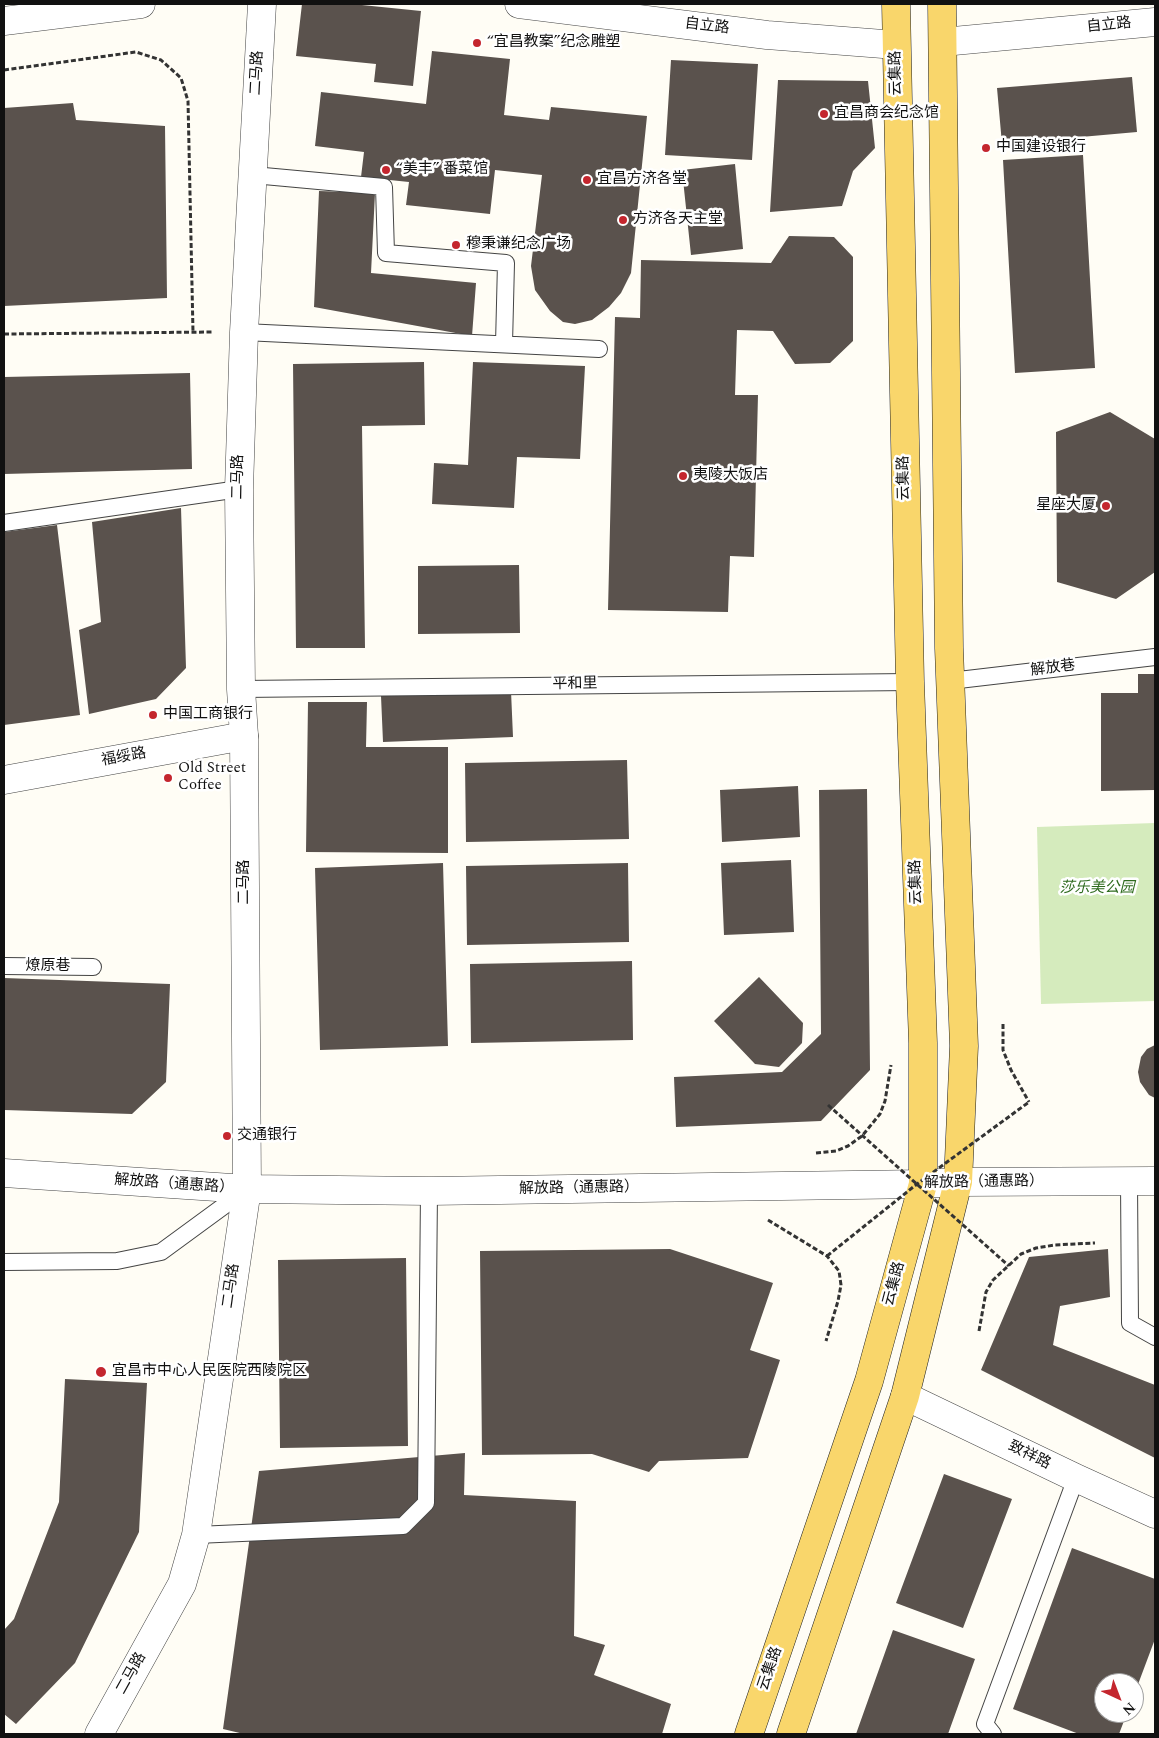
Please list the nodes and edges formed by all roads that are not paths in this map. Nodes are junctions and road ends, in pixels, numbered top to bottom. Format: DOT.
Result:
graph roads {
  1 [pos="142,4"];
  2 [pos="262,4"];
  3 [pos="519,4"];
  4 [pos="896,4"];
  5 [pos="942,4"];
  6 [pos="4,21"];
  7 [pos="1155,22"];
  8 [pos="943,42"];
  9 [pos="896,45"];
  10 [pos="253,175"];
  11 [pos="244,332"];
  12 [pos="504,344"];
  13 [pos="599,349"];
  14 [pos="239,489"];
  15 [pos="4,523"];
  16 [pos="1155,657"];
  17 [pos="950,681"];
  18 [pos="910,682"];
  19 [pos="241,689"];
  20 [pos="244,736"];
  21 [pos="4,780"];
  22 [pos="4,966"];
  23 [pos="93,967"];
  24 [pos="4,1173"];
  25 [pos="1142,1181"];
  26 [pos="958,1182"];
  27 [pos="920,1184"];
  28 [pos="246,1189"];
  29 [pos="430,1191"];
  30 [pos="4,1262"];
  31 [pos="1155,1338"];
  32 [pos="905,1396"];
  33 [pos="1076,1478"];
  34 [pos="1155,1514"];
  35 [pos="196,1535"];
  36 [pos="99,1734"];
  37 [pos="749,1734"];
  38 [pos="791,1734"];
  39 [pos="993,1734"];
  1 -- 6 [label="street"];
  2 -- 10 [label="street, 二马路"];
  3 -- 9 [label="street, 自立路"];
  4 -- 9 [label="main road, 云集路"];
  5 -- 8 [label="main road"];
  7 -- 8 [label="street, 自立路"];
  8 -- 17 [label="main road"];
  9 -- 18 [label="main road, 云集路"];
  10 -- 11 [label="street, 二马路"];
  10 -- 12 [label="lane"];
  11 -- 12 [label="lane"];
  11 -- 14 [label="street, 二马路"];
  12 -- 13 [label="lane"];
  14 -- 15 [label="lane"];
  14 -- 19 [label="street, 二马路"];
  16 -- 17 [label="lane, 解放巷"];
  17 -- 26 [label="main road"];
  18 -- 19 [label="lane, 平和里"];
  18 -- 27 [label="main road, 云集路"];
  19 -- 20 [label="street, 二马路"];
  20 -- 21 [label="street, 福绥路"];
  20 -- 28 [label="street, 二马路"];
  22 -- 23 [label="lane, 燎原巷"];
  24 -- 28 [label="street, 解放路（通惠路）"];
  25 -- 26 [label="street, 解放路（通惠路）"];
  25 -- 31 [label="lane"];
  26 -- 27 [label="street, 解放路（通惠路）"];
  26 -- 32 [label="main road"];
  27 -- 29 [label="street, 解放路（通惠路）"];
  27 -- 37 [label="main road, 云集路"];
  28 -- 29 [label="street, 解放路（通惠路）"];
  28 -- 30 [label="lane"];
  28 -- 35 [label="street, 二马路"];
  29 -- 35 [label="lane"];
  32 -- 33 [label="street, 致祥路"];
  32 -- 38 [label="main road"];
  33 -- 34 [label="street, 致祥路"];
  33 -- 39 [label="lane"];
  35 -- 36 [label="street, 二马路"];
}
